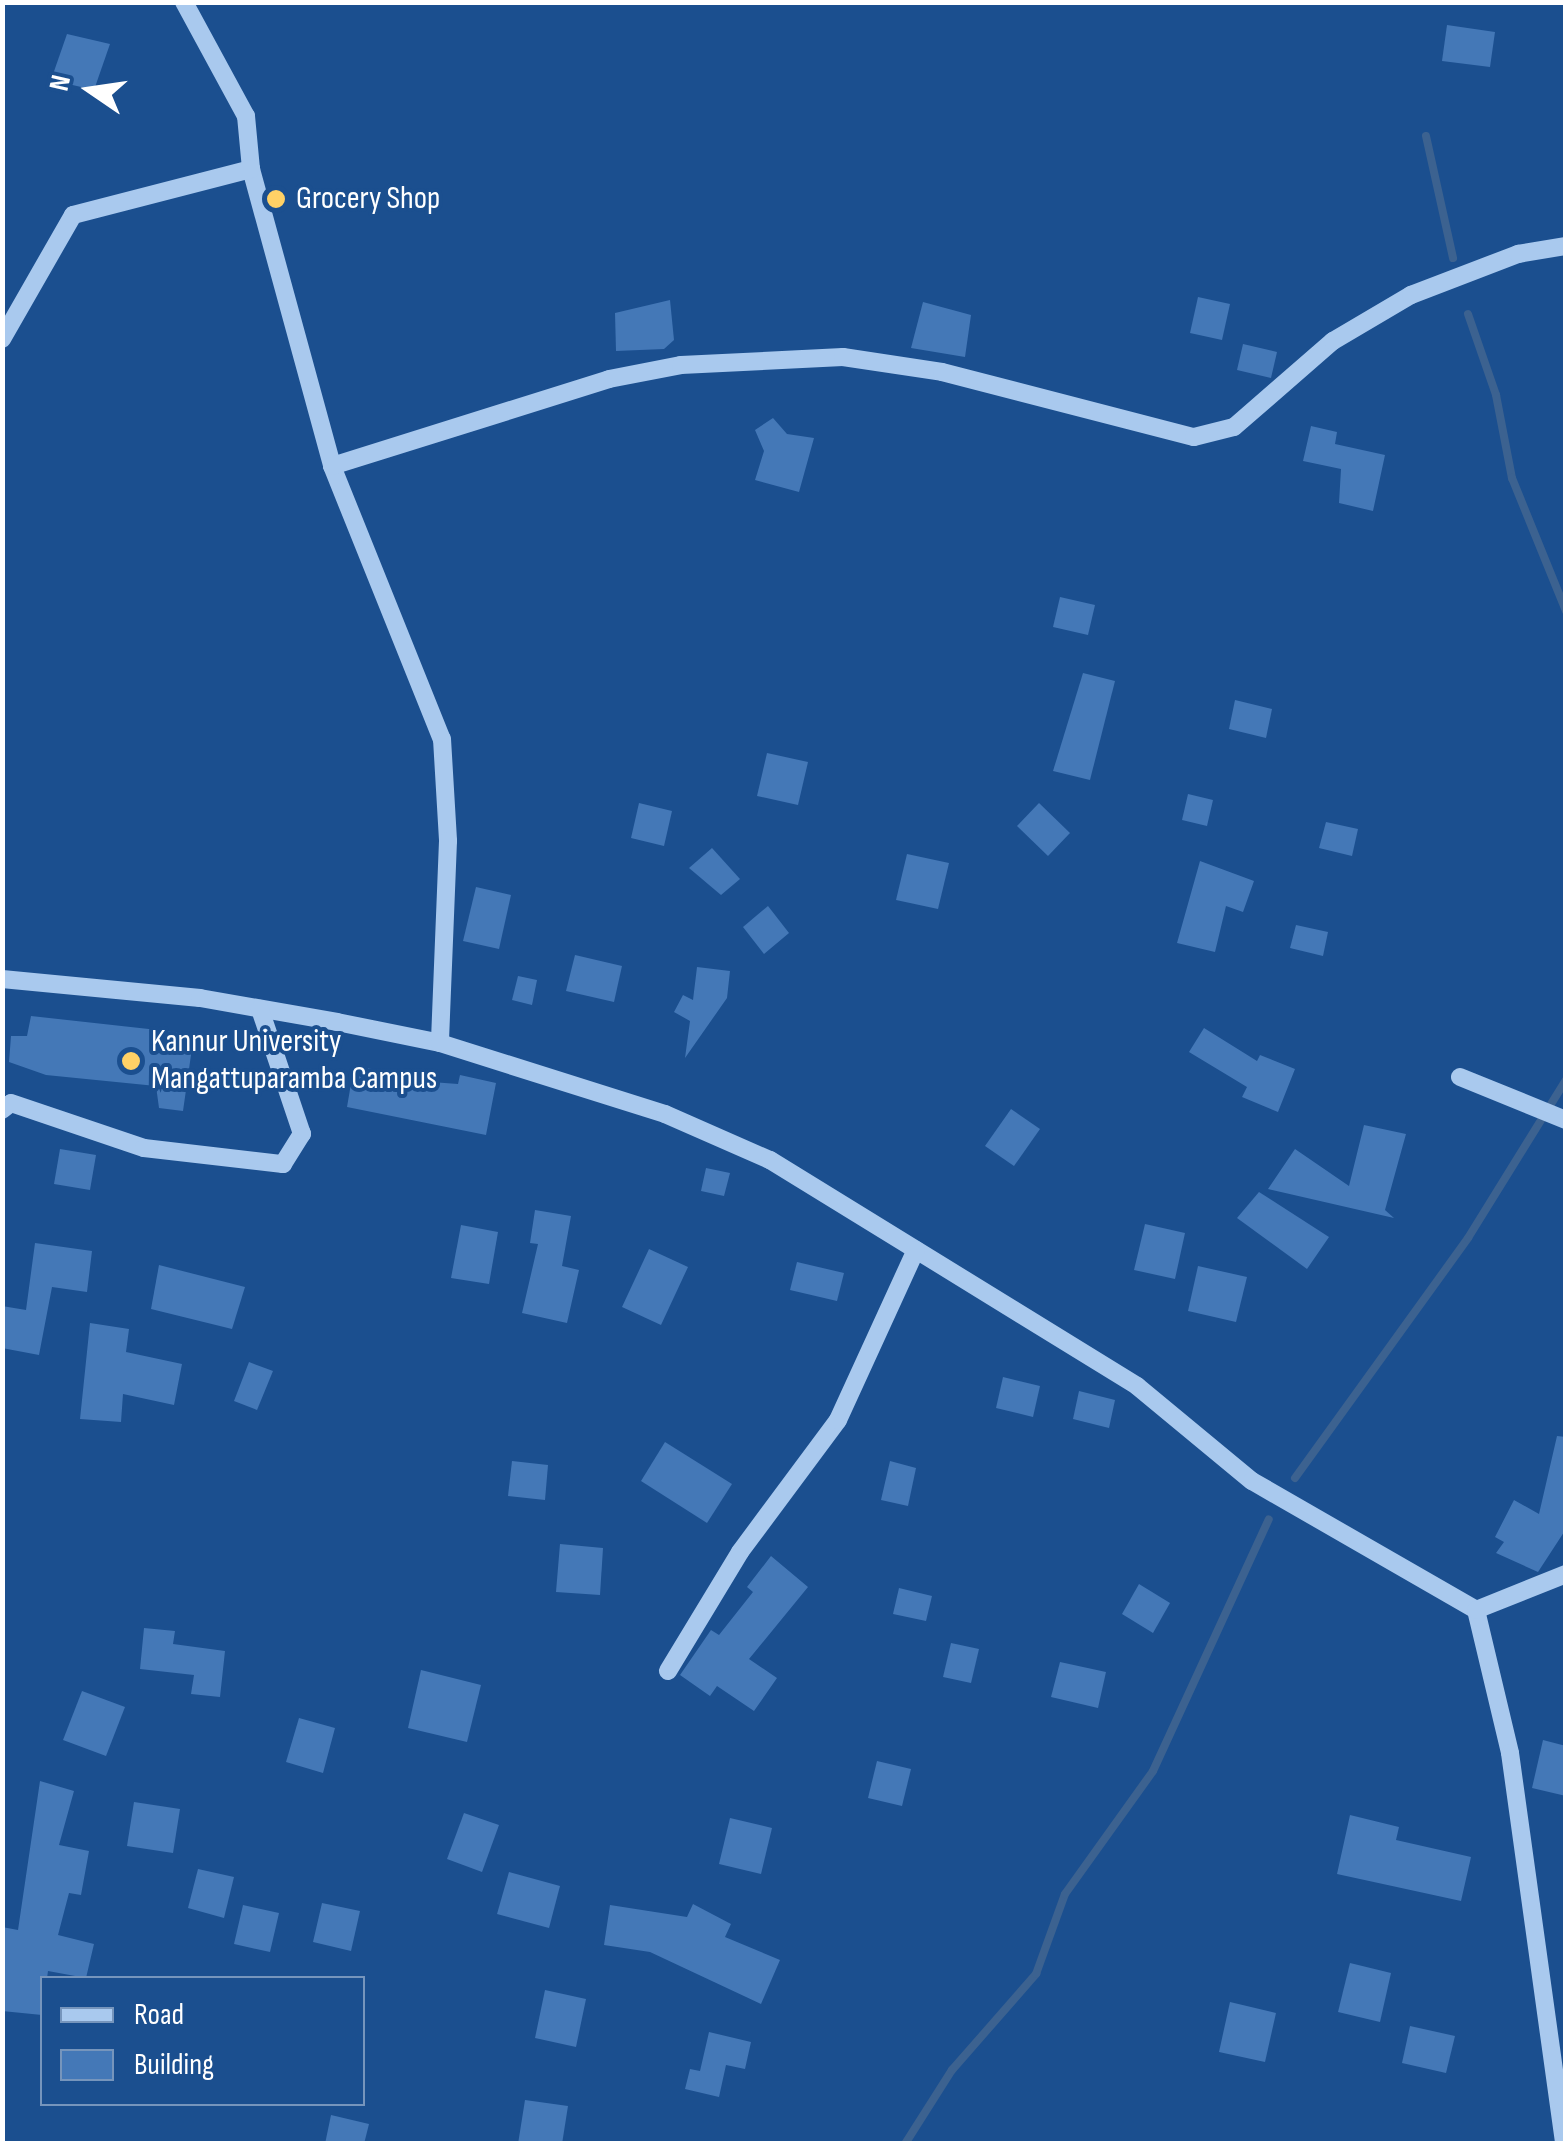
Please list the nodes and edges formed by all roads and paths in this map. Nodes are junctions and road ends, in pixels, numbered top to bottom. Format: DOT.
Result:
graph roads {
  1 [pos="184,2"];
  2 [pos="251,169"];
  3 [pos="1566,246"];
  4 [pos="2,339"];
  5 [pos="332,466"];
  6 [pos="2,980"];
  7 [pos="260,1009"];
  8 [pos="440,1043"];
  9 [pos="1460,1077"];
  10 [pos="2,1110"];
  11 [pos="1565,1120"];
  12 [pos="916,1250"];
  13 [pos="1566,1574"];
  14 [pos="1476,1610"];
  15 [pos="668,1672"];
  16 [pos="1564,2144"];
  1 -- 2 [label="street"];
  2 -- 4 [label="street"];
  2 -- 5 [label="street"];
  3 -- 5 [label="street"];
  5 -- 8 [label="street"];
  6 -- 7 [label="street"];
  7 -- 8 [label="street"];
  7 -- 10 [label="street"];
  8 -- 12 [label="street"];
  9 -- 11 [label="street"];
  12 -- 14 [label="street"];
  12 -- 15 [label="street"];
  13 -- 14 [label="street"];
  14 -- 16 [label="street"];
}
